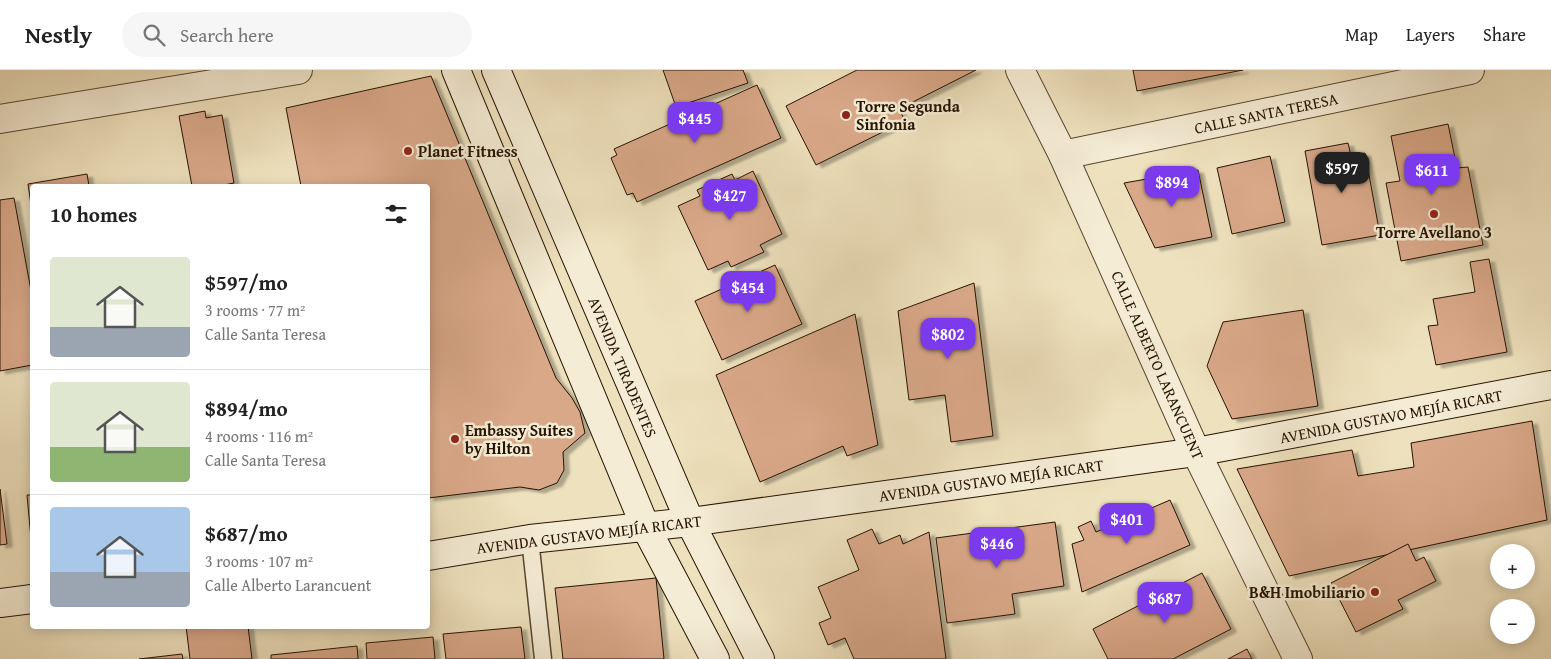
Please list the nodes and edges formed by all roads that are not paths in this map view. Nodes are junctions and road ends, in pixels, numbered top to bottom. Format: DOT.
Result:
graph roads {
  1 [pos="298,70"];
  2 [pos="456,70"];
  3 [pos="496,70"];
  4 [pos="1020,70"];
  5 [pos="1470,70"];
  6 [pos="0,119"];
  7 [pos="1063,155"];
  8 [pos="1551,385"];
  9 [pos="1196,452"];
  10 [pos="690,522"];
  11 [pos="645,526"];
  12 [pos="530,538"];
  13 [pos="430,556"];
  14 [pos="30,599"];
  15 [pos="0,602"];
  16 [pos="544,659"];
  17 [pos="715,659"];
  18 [pos="760,659"];
  19 [pos="1298,659"];
  1 -- 6 [label="street"];
  2 -- 11 [label="street"];
  3 -- 10 [label="street, AVENIDA TIRADENTES"];
  4 -- 7 [label="street, CALLE ALBERTO LARANCUENT"];
  5 -- 7 [label="street, CALLE SANTA TERESA"];
  7 -- 9 [label="street, CALLE ALBERTO LARANCUENT"];
  8 -- 9 [label="street, AVENIDA GUSTAVO MEJÍA RICART"];
  9 -- 10 [label="street, AVENIDA GUSTAVO MEJÍA RICART"];
  9 -- 19 [label="street, CALLE ALBERTO LARANCUENT"];
  10 -- 11 [label="street, AVENIDA GUSTAVO MEJÍA RICART"];
  10 -- 18 [label="street, AVENIDA TIRADENTES"];
  11 -- 12 [label="street, AVENIDA GUSTAVO MEJÍA RICART"];
  11 -- 17 [label="street"];
  12 -- 13 [label="street, AVENIDA GUSTAVO MEJÍA RICART"];
  12 -- 16 [label="lane"];
  14 -- 15 [label="street"];
}
